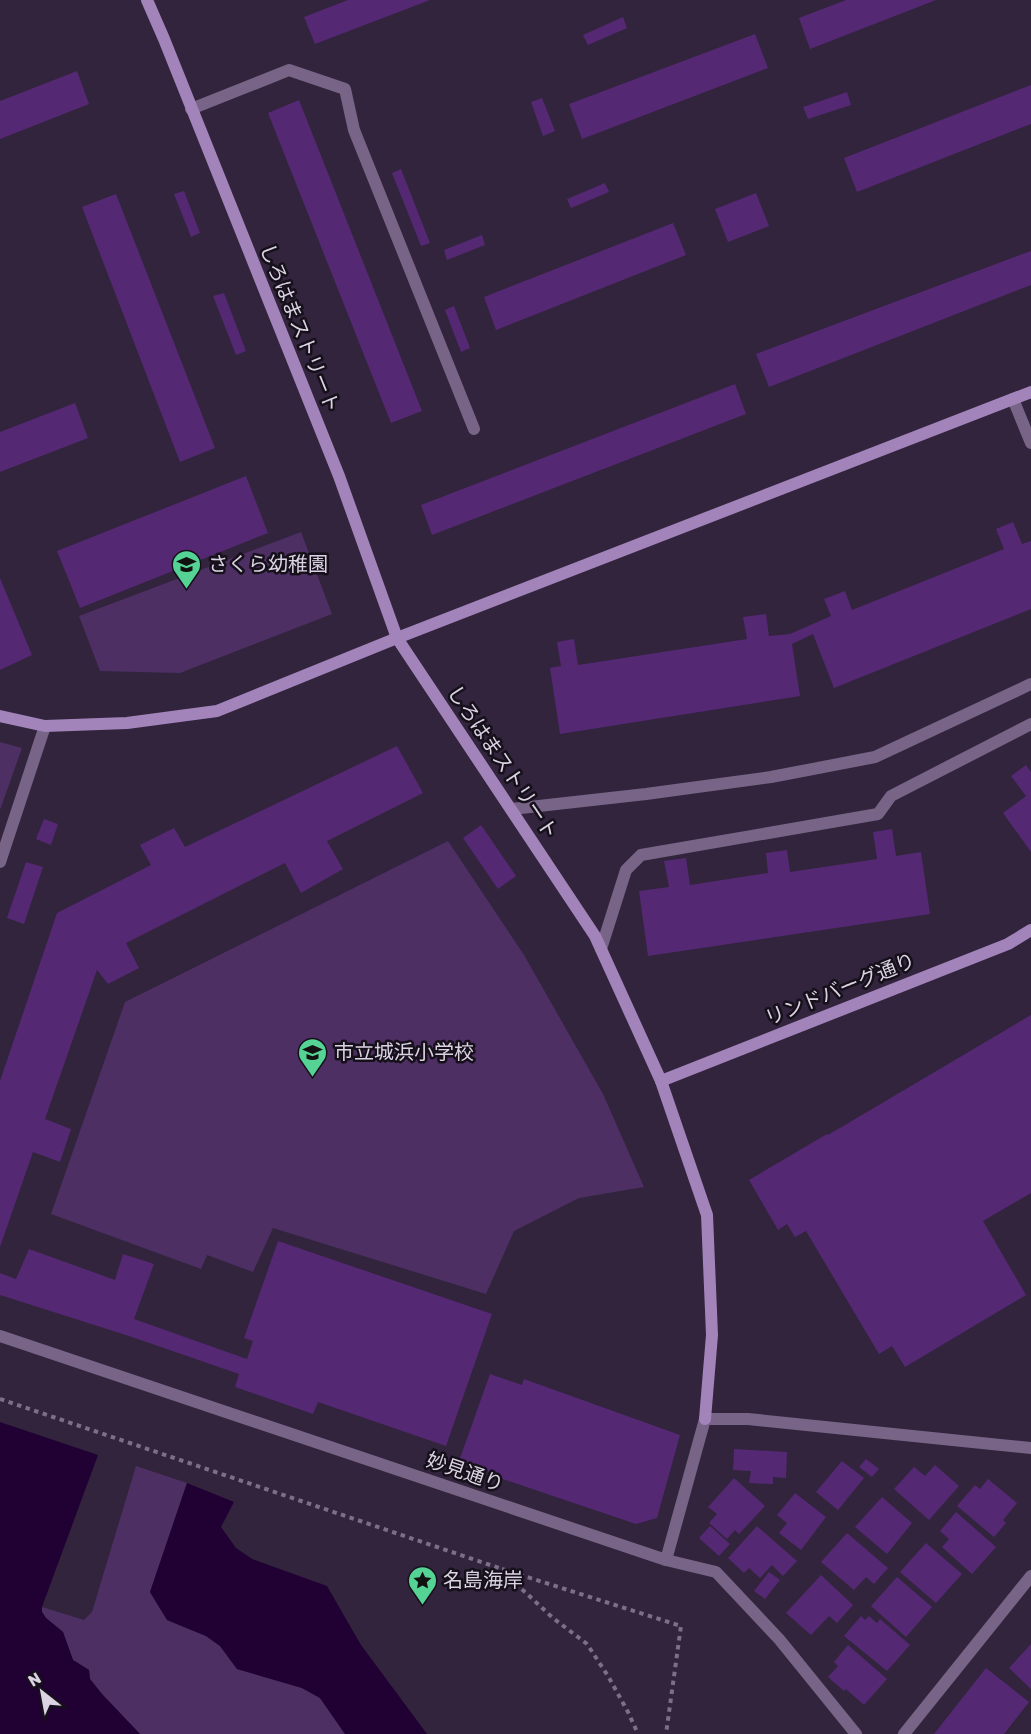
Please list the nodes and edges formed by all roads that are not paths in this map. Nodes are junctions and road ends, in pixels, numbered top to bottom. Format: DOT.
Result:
graph roads {
  1 [pos="147,0"];
  2 [pos="191,109"];
  3 [pos="1031,392"];
  4 [pos="1013,399"];
  5 [pos="474,429"];
  6 [pos="1031,443"];
  7 [pos="397,638"];
  8 [pos="1031,684"];
  9 [pos="0,716"];
  10 [pos="1031,724"];
  11 [pos="45,726"];
  12 [pos="512,810"];
  13 [pos="0,862"];
  14 [pos="1031,930"];
  15 [pos="601,949"];
  16 [pos="661,1081"];
  17 [pos="0,1336"];
  18 [pos="705,1419"];
  19 [pos="1031,1448"];
  20 [pos="666,1560"];
  21 [pos="1031,1576"];
  22 [pos="856,1734"];
  23 [pos="904,1734"];
  1 -- 2 [label="street, しろはまストリート"];
  2 -- 5 [label="street"];
  2 -- 7 [label="street, しろはまストリート"];
  3 -- 4 [label="street"];
  4 -- 6 [label="street"];
  4 -- 7 [label="street"];
  7 -- 11 [label="street"];
  7 -- 12 [label="street, しろはまストリート"];
  8 -- 12 [label="street"];
  9 -- 11 [label="street"];
  10 -- 15 [label="street"];
  11 -- 13 [label="street"];
  12 -- 15 [label="street, しろはまストリート"];
  14 -- 16 [label="street, リンドバーグ通り"];
  15 -- 16 [label="street, しろはまストリート"];
  16 -- 18 [label="street, しろはまストリート"];
  17 -- 20 [label="street, 妙見通り"];
  18 -- 19 [label="street"];
  18 -- 20 [label="street, しろはまストリート"];
  20 -- 22 [label="street, 妙見通り"];
  21 -- 23 [label="street"];
}
